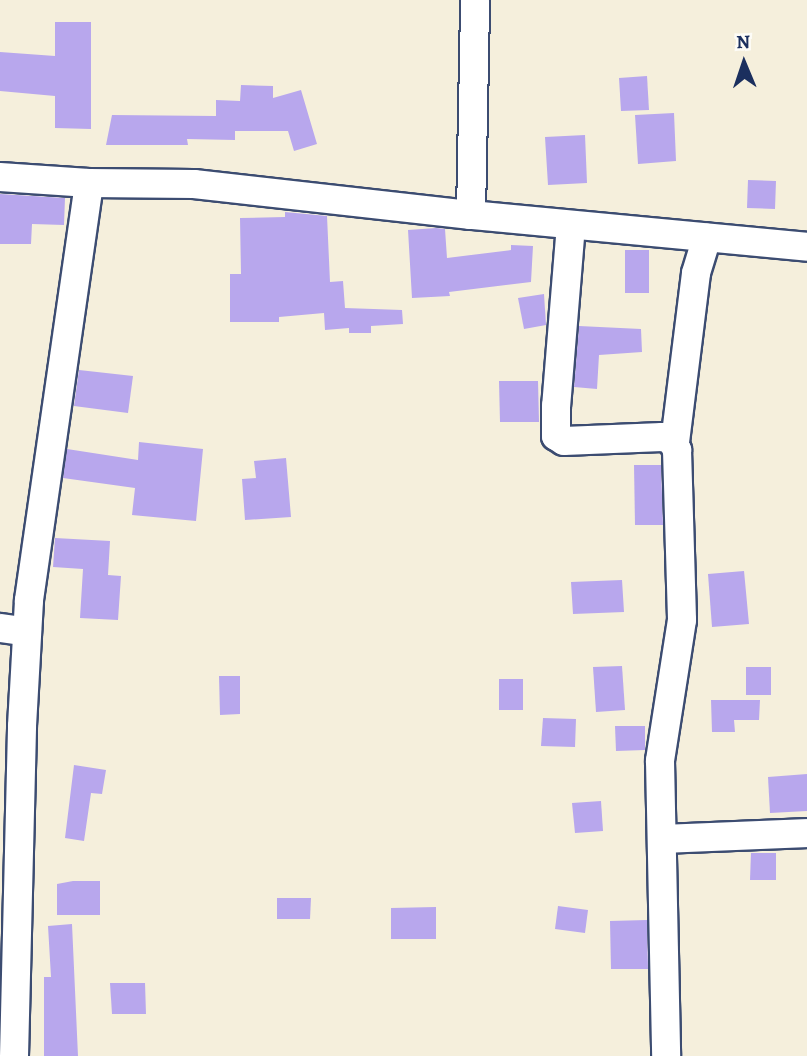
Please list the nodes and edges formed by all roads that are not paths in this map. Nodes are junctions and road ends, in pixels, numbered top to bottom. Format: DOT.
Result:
graph roads {
  1 [pos="475,0"];
  2 [pos="0,177"];
  3 [pos="89,183"];
  4 [pos="471,215"];
  5 [pos="571,225"];
  6 [pos="707,238"];
  7 [pos="807,247"];
  8 [pos="675,442"];
  9 [pos="13,630"];
  10 [pos="807,833"];
  11 [pos="664,839"];
  12 [pos="13,1056"];
  13 [pos="666,1056"];
  1 -- 4 [label="street"];
  2 -- 3 [label="street"];
  3 -- 4 [label="street"];
  3 -- 9 [label="street"];
  4 -- 5 [label="street"];
  5 -- 6 [label="street"];
  5 -- 8 [label="street"];
  6 -- 7 [label="street"];
  6 -- 8 [label="street"];
  8 -- 11 [label="street"];
  9 -- 12 [label="street"];
  10 -- 11 [label="street"];
  11 -- 13 [label="street"];
}
